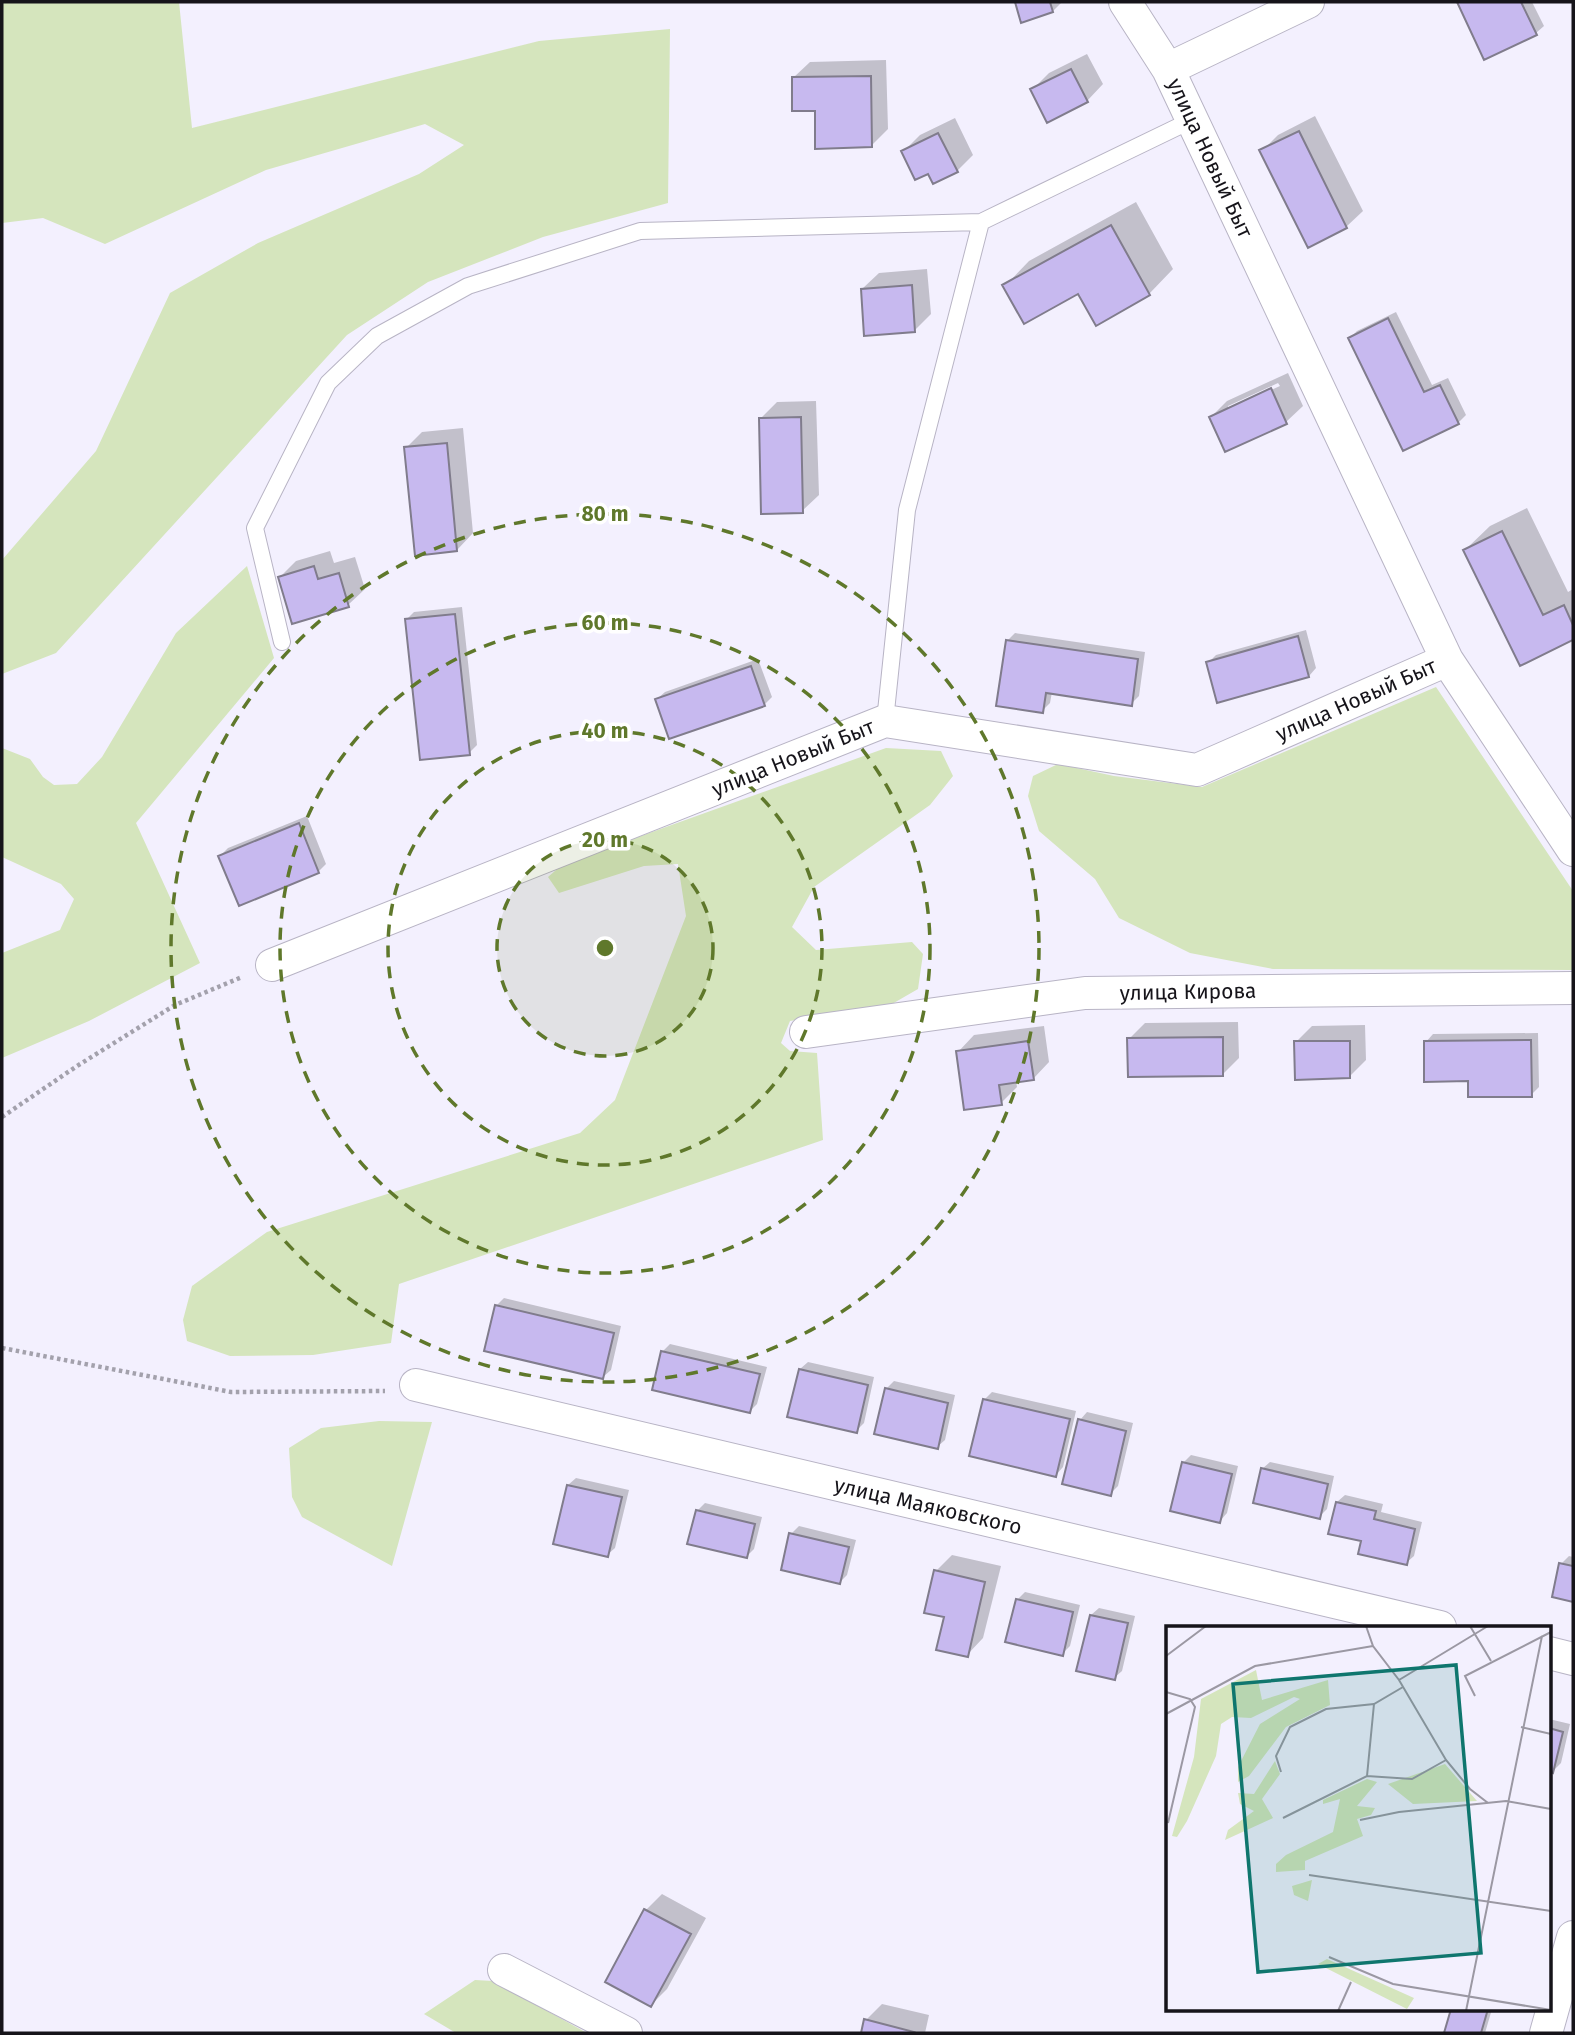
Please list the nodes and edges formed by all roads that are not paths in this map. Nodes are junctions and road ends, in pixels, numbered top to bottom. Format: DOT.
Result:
graph roads {
  1 [pos="1125,2"];
  2 [pos="1308,2"];
  3 [pos="1168,69"];
  4 [pos="1192,120"];
  5 [pos="981,222"];
  6 [pos="282,642"];
  7 [pos="1447,660"];
  8 [pos="884,721"];
  9 [pos="1573,850"];
  10 [pos="272,965"];
  11 [pos="1573,988"];
  12 [pos="806,1032"];
  13 [pos="416,1385"];
  14 [pos="1436,1626"];
  15 [pos="1550,1653"];
  16 [pos="1573,1659"];
  17 [pos="1573,1937"];
  18 [pos="504,1970"];
  19 [pos="626,2033"];
  20 [pos="1546,2033"];
  1 -- 3 [label="street, улица Новый Быт"];
  2 -- 3 [label="street"];
  3 -- 4 [label="street, улица Новый Быт"];
  4 -- 5 [label="lane"];
  4 -- 7 [label="street, улица Новый Быт"];
  5 -- 6 [label="lane"];
  5 -- 8 [label="lane"];
  7 -- 8 [label="street, улица Новый Быт"];
  7 -- 9 [label="street, улица Новый Быт"];
  8 -- 10 [label="street, улица Новый Быт"];
  11 -- 12 [label="street, улица Кирова"];
  13 -- 14 [label="street, улица Маяковского"];
  15 -- 16 [label="street"];
  17 -- 20 [label="street"];
  18 -- 19 [label="street"];
}
